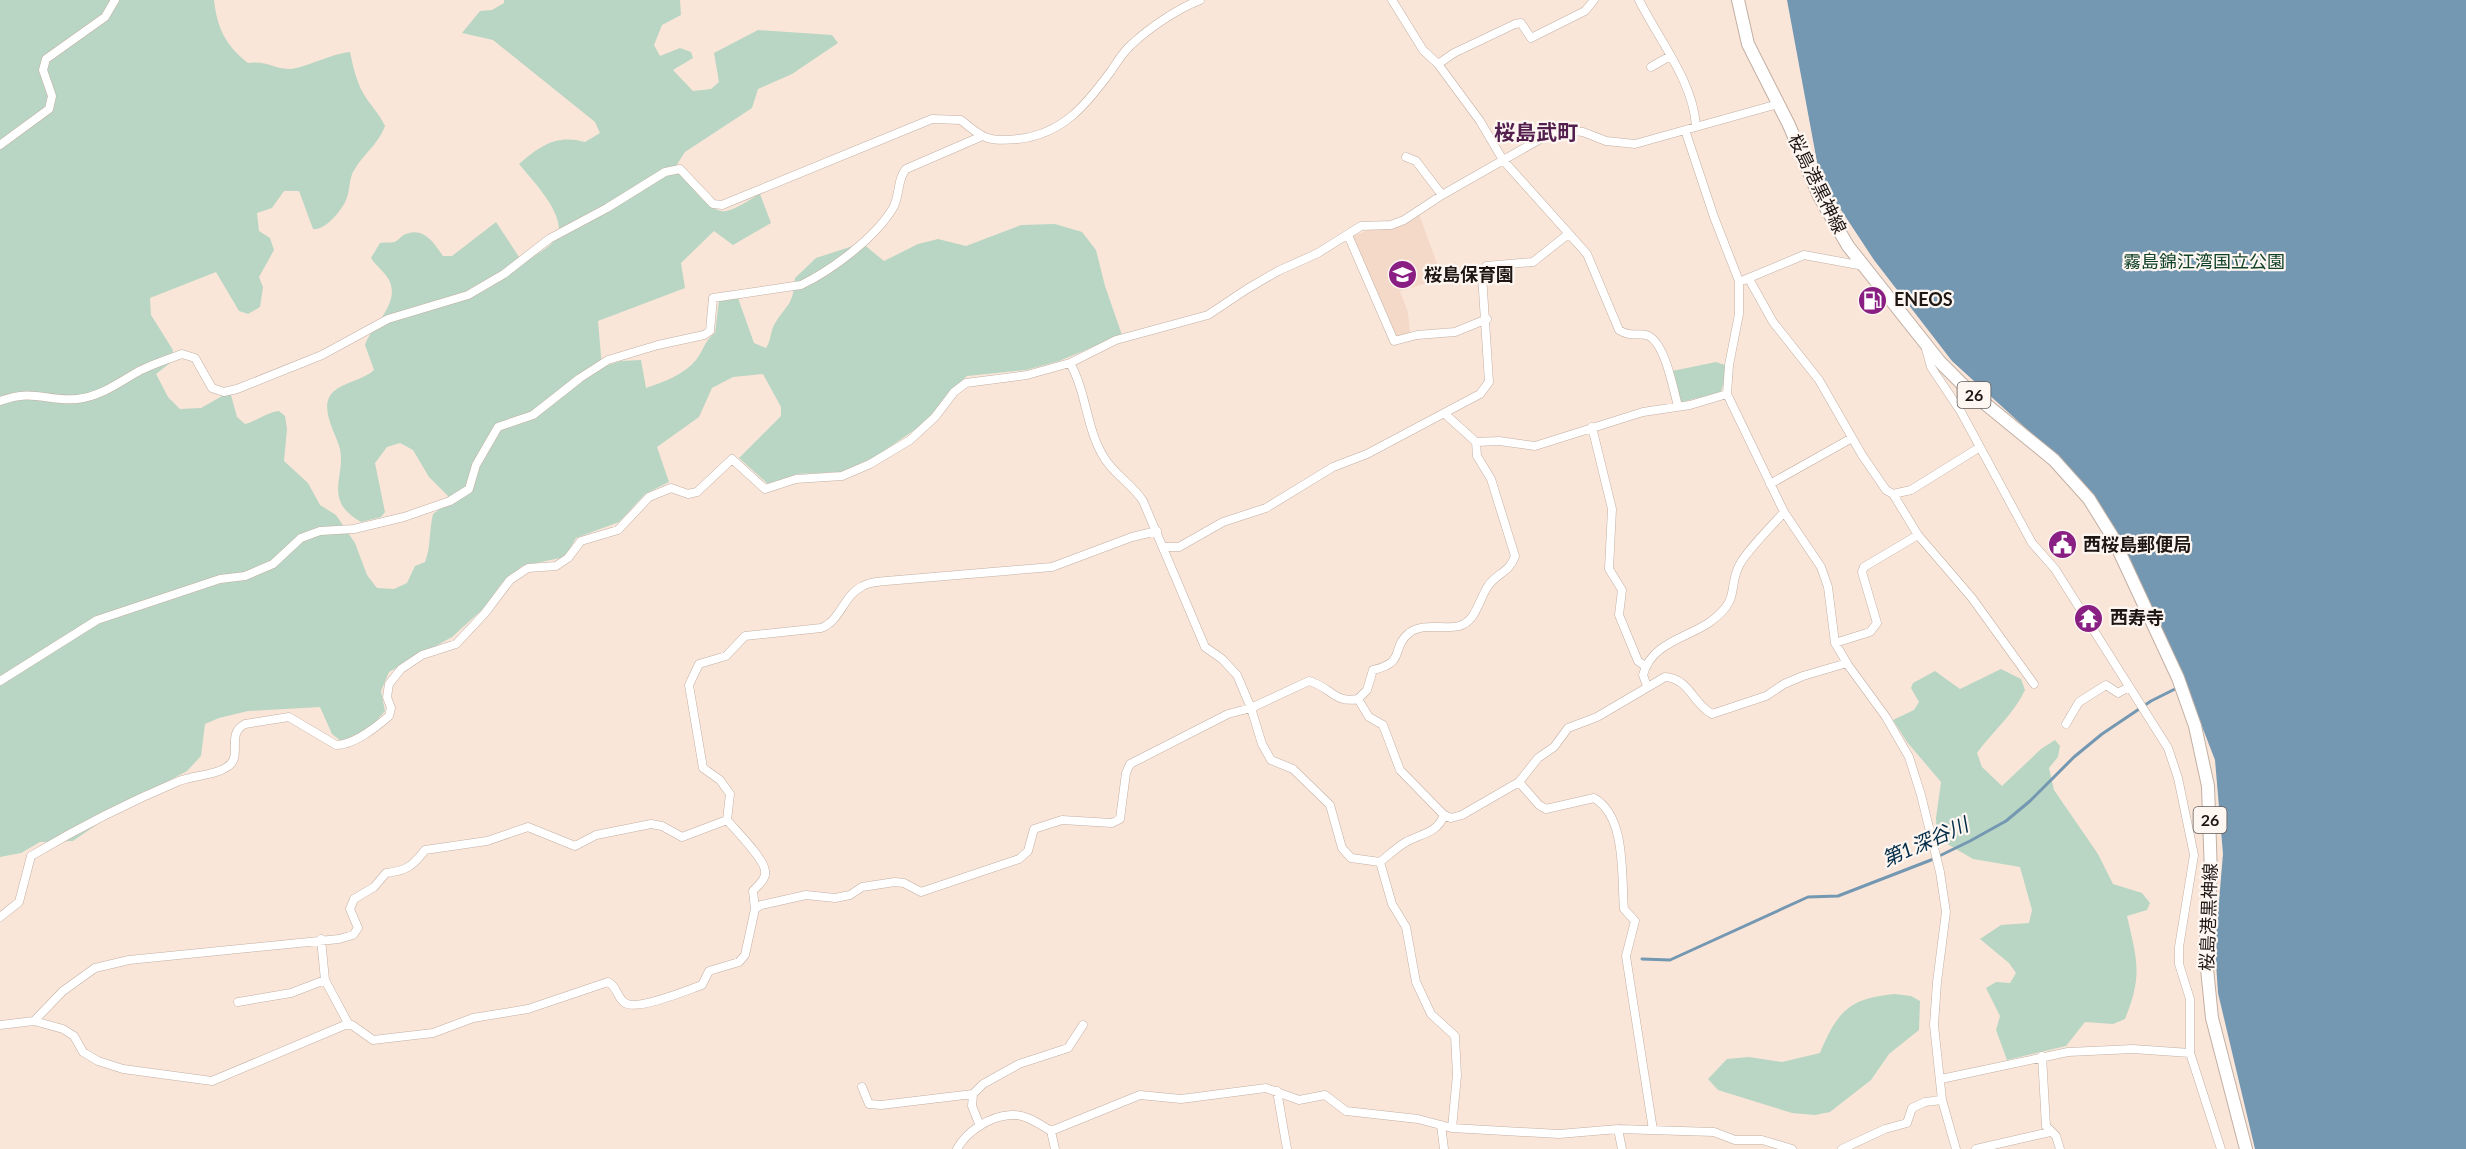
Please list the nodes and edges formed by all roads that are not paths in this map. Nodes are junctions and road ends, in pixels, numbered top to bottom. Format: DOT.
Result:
graph roads {
  1 [pos="115,0"];
  2 [pos="1200,0"];
  3 [pos="1392,0"];
  4 [pos="1594,0"];
  5 [pos="1639,0"];
  6 [pos="1738,0"];
  7 [pos="1670,56"];
  8 [pos="1438,64"];
  9 [pos="1651,67"];
  10 [pos="1778,104"];
  11 [pos="1696,126"];
  12 [pos="1685,130"];
  13 [pos="980,137"];
  14 [pos="0,145"];
  15 [pos="1406,157"];
  16 [pos="1503,160"];
  17 [pos="1442,195"];
  18 [pos="1348,235"];
  19 [pos="1567,235"];
  20 [pos="1866,267"];
  21 [pos="1749,279"];
  22 [pos="1739,281"];
  23 [pos="1487,319"];
  24 [pos="1926,346"];
  25 [pos="1070,363"];
  26 [pos="1727,394"];
  27 [pos="0,400"];
  28 [pos="1678,406"];
  29 [pos="1445,414"];
  30 [pos="1592,427"];
  31 [pos="1852,438"];
  32 [pos="1476,442"];
  33 [pos="1980,447"];
  34 [pos="1770,484"];
  35 [pos="1893,494"];
  36 [pos="1784,512"];
  37 [pos="1157,531"];
  38 [pos="1918,535"];
  39 [pos="1164,546"];
  40 [pos="1835,643"];
  41 [pos="1847,663"];
  42 [pos="1645,666"];
  43 [pos="0,681"];
  44 [pos="2034,684"];
  45 [pos="1647,686"];
  46 [pos="2130,687"];
  47 [pos="1358,699"];
  48 [pos="1251,708"];
  49 [pos="2066,724"];
  50 [pos="1519,782"];
  51 [pos="1444,815"];
  52 [pos="727,820"];
  53 [pos="1380,866"];
  54 [pos="754,909"];
  55 [pos="0,917"];
  56 [pos="321,939"];
  57 [pos="325,980"];
  58 [pos="238,1002"];
  59 [pos="34,1021"];
  60 [pos="0,1025"];
  61 [pos="349,1025"];
  62 [pos="1083,1025"];
  63 [pos="2190,1053"];
  64 [pos="2042,1056"];
  65 [pos="1941,1079"];
  66 [pos="862,1087"];
  67 [pos="1277,1091"];
  68 [pos="974,1094"];
  69 [pos="1942,1100"];
  70 [pos="1441,1125"];
  71 [pos="980,1126"];
  72 [pos="1452,1128"];
  73 [pos="1618,1129"];
  74 [pos="1653,1130"];
  75 [pos="1051,1131"];
  76 [pos="2050,1132"];
  77 [pos="957,1149"];
  78 [pos="1055,1149"];
  79 [pos="1287,1149"];
  80 [pos="1444,1149"];
  81 [pos="1622,1149"];
  82 [pos="1792,1149"];
  83 [pos="1842,1149"];
  84 [pos="1956,1149"];
  85 [pos="1976,1149"];
  86 [pos="2061,1149"];
  87 [pos="2221,1149"];
  88 [pos="2246,1149"];
  1 -- 14 [label="street"];
  2 -- 13 [label="street"];
  3 -- 8 [label="street"];
  4 -- 8 [label="street"];
  5 -- 7 [label="street"];
  6 -- 10 [label="main road, 桜島港黒神線 / 26"];
  7 -- 9 [label="street"];
  7 -- 11 [label="street"];
  8 -- 16 [label="street"];
  10 -- 11 [label="street"];
  10 -- 20 [label="main road, 桜島港黒神線 / 26"];
  11 -- 12 [label="street"];
  12 -- 16 [label="street"];
  12 -- 22 [label="street"];
  13 -- 27 [label="street"];
  13 -- 43 [label="street"];
  15 -- 17 [label="street"];
  16 -- 17 [label="street"];
  16 -- 19 [label="street"];
  17 -- 18 [label="street"];
  18 -- 23 [label="street"];
  18 -- 25 [label="street"];
  19 -- 23 [label="street"];
  19 -- 28 [label="street"];
  20 -- 21 [label="street"];
  20 -- 24 [label="main road, 桜島港黒神線 / 26"];
  21 -- 22 [label="street"];
  21 -- 31 [label="street"];
  22 -- 26 [label="street"];
  23 -- 29 [label="street"];
  24 -- 33 [label="street"];
  24 -- 88 [label="main road, 桜島港黒神線 / 26"];
  25 -- 37 [label="street"];
  25 -- 55 [label="street"];
  26 -- 28 [label="street"];
  26 -- 34 [label="street"];
  28 -- 30 [label="street"];
  29 -- 32 [label="street"];
  29 -- 39 [label="street"];
  30 -- 32 [label="street"];
  30 -- 42 [label="street"];
  31 -- 34 [label="street"];
  31 -- 35 [label="street"];
  32 -- 47 [label="street"];
  33 -- 35 [label="street"];
  33 -- 46 [label="street"];
  34 -- 36 [label="street"];
  35 -- 38 [label="street"];
  36 -- 40 [label="street"];
  36 -- 42 [label="street"];
  37 -- 39 [label="street"];
  37 -- 52 [label="street"];
  38 -- 40 [label="street"];
  38 -- 44 [label="street"];
  39 -- 48 [label="street"];
  40 -- 41 [label="street"];
  41 -- 45 [label="street"];
  41 -- 65 [label="street"];
  42 -- 45 [label="street"];
  45 -- 50 [label="street"];
  46 -- 49 [label="street"];
  46 -- 63 [label="street"];
  47 -- 48 [label="street"];
  47 -- 51 [label="street"];
  48 -- 53 [label="street"];
  48 -- 54 [label="street"];
  50 -- 51 [label="street"];
  50 -- 74 [label="street"];
  51 -- 53 [label="street"];
  52 -- 54 [label="street"];
  52 -- 56 [label="street"];
  53 -- 72 [label="street"];
  54 -- 61 [label="street"];
  56 -- 57 [label="street"];
  56 -- 59 [label="street"];
  57 -- 58 [label="street"];
  57 -- 61 [label="street"];
  59 -- 60 [label="street"];
  59 -- 61 [label="street"];
  62 -- 68 [label="street"];
  63 -- 64 [label="street"];
  63 -- 87 [label="street"];
  64 -- 65 [label="street"];
  64 -- 76 [label="street"];
  65 -- 69 [label="street"];
  66 -- 68 [label="street"];
  67 -- 70 [label="street"];
  67 -- 75 [label="street"];
  67 -- 79 [label="street"];
  68 -- 71 [label="street"];
  69 -- 83 [label="street"];
  69 -- 84 [label="street"];
  70 -- 72 [label="street"];
  70 -- 80 [label="street"];
  71 -- 75 [label="street"];
  71 -- 77 [label="street"];
  72 -- 73 [label="street"];
  73 -- 74 [label="street"];
  73 -- 81 [label="street"];
  74 -- 82 [label="street"];
  75 -- 78 [label="street"];
  76 -- 85 [label="street"];
  76 -- 86 [label="street"];
}
